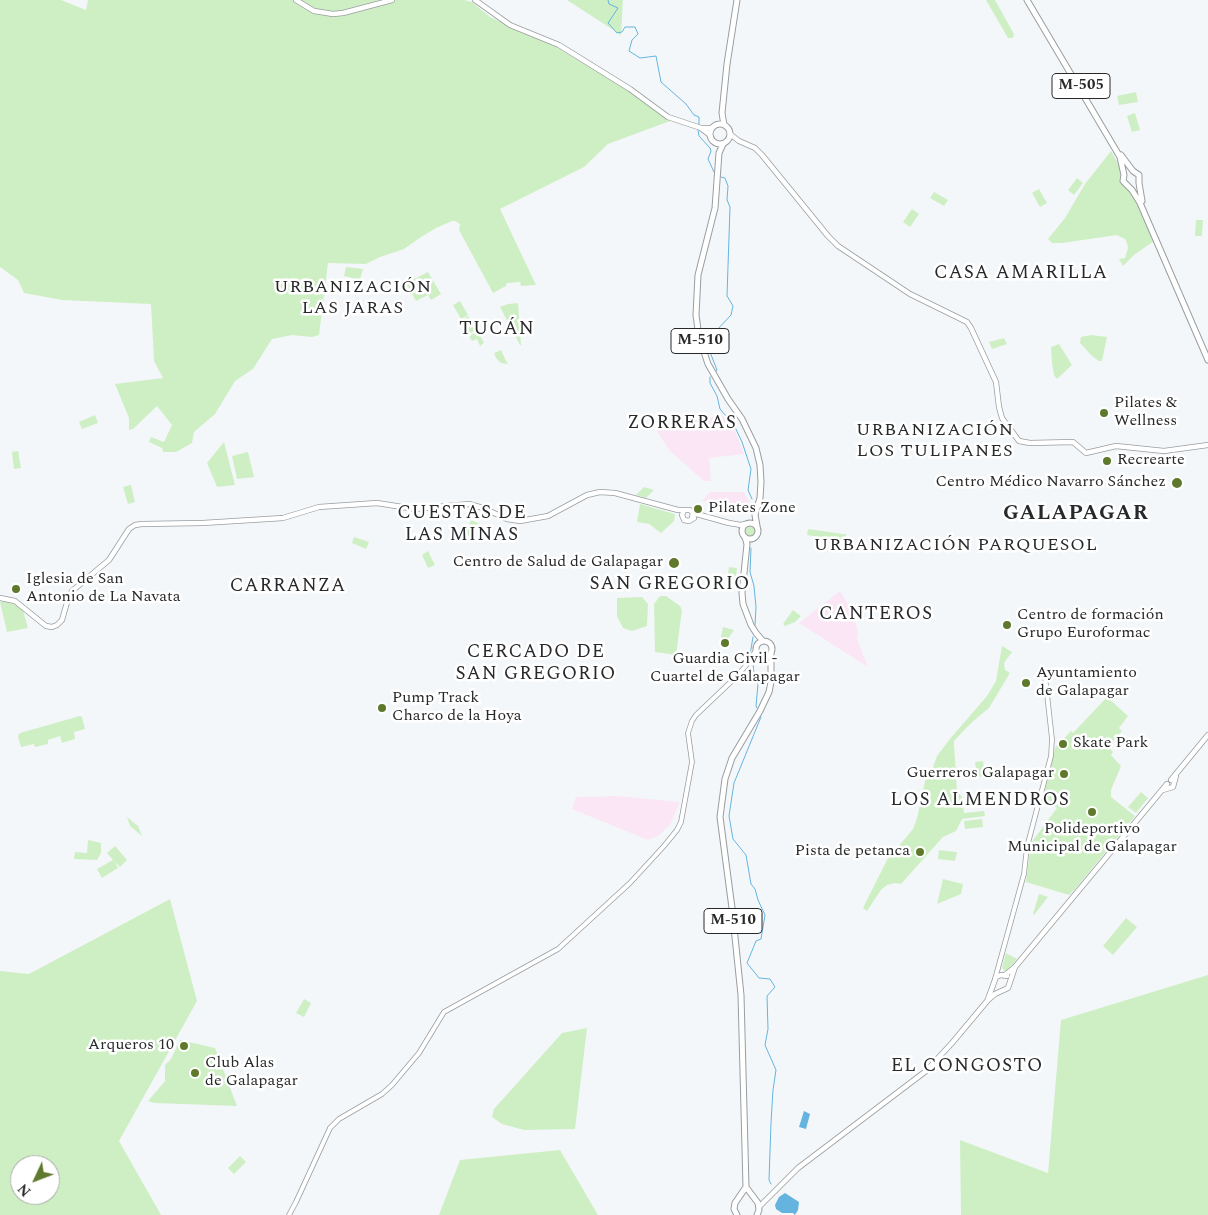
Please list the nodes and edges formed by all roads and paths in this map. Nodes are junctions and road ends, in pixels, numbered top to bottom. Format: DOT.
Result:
graph roads {
  1 [pos="296,0"];
  2 [pos="392,0"];
  3 [pos="475,0"];
  4 [pos="737,0"];
  5 [pos="1028,0"];
  6 [pos="722,113"];
  7 [pos="717,125"];
  8 [pos="724,125"];
  9 [pos="701,128"];
  10 [pos="712,128"];
  11 [pos="710,134"];
  12 [pos="730,134"];
  13 [pos="739,141"];
  14 [pos="725,142"];
  15 [pos="716,144"];
  16 [pos="719,153"];
  17 [pos="1133,171"];
  18 [pos="1124,175"];
  19 [pos="1138,183"];
  20 [pos="1129,187"];
  21 [pos="1208,353"];
  22 [pos="1208,360"];
  23 [pos="1208,445"];
  24 [pos="683,512"];
  25 [pos="755,515"];
  26 [pos="693,516"];
  27 [pos="734,524"];
  28 [pos="747,524"];
  29 [pos="757,526"];
  30 [pos="744,534"];
  31 [pos="754,538"];
  32 [pos="746,549"];
  33 [pos="0,598"];
  34 [pos="756,633"];
  35 [pos="763,641"];
  36 [pos="756,648"];
  37 [pos="771,654"];
  38 [pos="762,657"];
  39 [pos="749,662"];
  40 [pos="770,667"];
  41 [pos="1045,672"];
  42 [pos="1208,735"];
  43 [pos="1015,967"];
  44 [pos="998,969"];
  45 [pos="1004,975"];
  46 [pos="995,980"];
  47 [pos="1010,981"];
  48 [pos="1003,991"];
  49 [pos="988,1000"];
  50 [pos="746,1187"];
  51 [pos="771,1194"];
  52 [pos="741,1196"];
  53 [pos="753,1197"];
  54 [pos="759,1207"];
  55 [pos="289,1215"];
  56 [pos="737,1215"];
  57 [pos="757,1215"];
  1 -- 2 [label="main road"];
  3 -- 9 [label="main road"];
  4 -- 6 [label="main road"];
  5 -- 17 [label="main road, M-505"];
  5 -- 18 [label="main road, M-505"];
  6 -- 7 [label="main road"];
  6 -- 8 [label="main road"];
  7 -- 8 [label="main road"];
  7 -- 10 [label="main road"];
  8 -- 12 [label="main road"];
  9 -- 10 [label="main road"];
  9 -- 11 [label="main road"];
  10 -- 11 [label="main road"];
  11 -- 15 [label="main road, M-510"];
  12 -- 13 [label="main road"];
  12 -- 14 [label="main road, M-510"];
  13 -- 14 [label="main road"];
  13 -- 23 [label="main road"];
  14 -- 15 [label="main road"];
  14 -- 16 [label="main road, M-510"];
  15 -- 16 [label="main road, M-510"];
  16 -- 25 [label="main road, M-510"];
  17 -- 18 [label="main road"];
  17 -- 19 [label="main road, M-505"];
  18 -- 20 [label="main road, M-505"];
  19 -- 20 [label="main road"];
  19 -- 21 [label="main road, M-505"];
  20 -- 22 [label="main road, M-505"];
  24 -- 26 [label="main road"];
  24 -- 26 [label="main road"];
  24 -- 33 [label="main road"];
  25 -- 28 [label="main road, M-510"];
  25 -- 29 [label="main road, M-510"];
  26 -- 27 [label="main road"];
  27 -- 28 [label="main road"];
  27 -- 30 [label="main road"];
  28 -- 29 [label="main road"];
  28 -- 30 [label="main road, M-510"];
  29 -- 31 [label="main road, M-510"];
  30 -- 31 [label="main road"];
  30 -- 32 [label="main road, M-510"];
  31 -- 32 [label="main road, M-510"];
  32 -- 34 [label="main road, M-510"];
  34 -- 35 [label="main road, M-510"];
  34 -- 36 [label="main road, M-510"];
  35 -- 36 [label="main road"];
  35 -- 37 [label="main road, M-510"];
  36 -- 38 [label="main road"];
  36 -- 39 [label="street"];
  37 -- 38 [label="main road"];
  37 -- 40 [label="main road, M-510"];
  38 -- 39 [label="street"];
  38 -- 40 [label="main road"];
  39 -- 55 [label="street"];
  40 -- 50 [label="main road, M-510"];
  41 -- 44 [label="street"];
  42 -- 43 [label="main road"];
  43 -- 45 [label="main road"];
  43 -- 47 [label="main road"];
  44 -- 45 [label="street"];
  44 -- 46 [label="street"];
  45 -- 46 [label="main road"];
  45 -- 47 [label="main road"];
  46 -- 48 [label="main road"];
  46 -- 49 [label="main road"];
  47 -- 48 [label="main road"];
  48 -- 49 [label="main road"];
  49 -- 51 [label="main road"];
  50 -- 52 [label="main road"];
  50 -- 53 [label="main road"];
  51 -- 53 [label="main road"];
  51 -- 54 [label="main road"];
  52 -- 53 [label="main road"];
  52 -- 56 [label="main road"];
  53 -- 54 [label="main road"];
  54 -- 57 [label="main road"];
}
